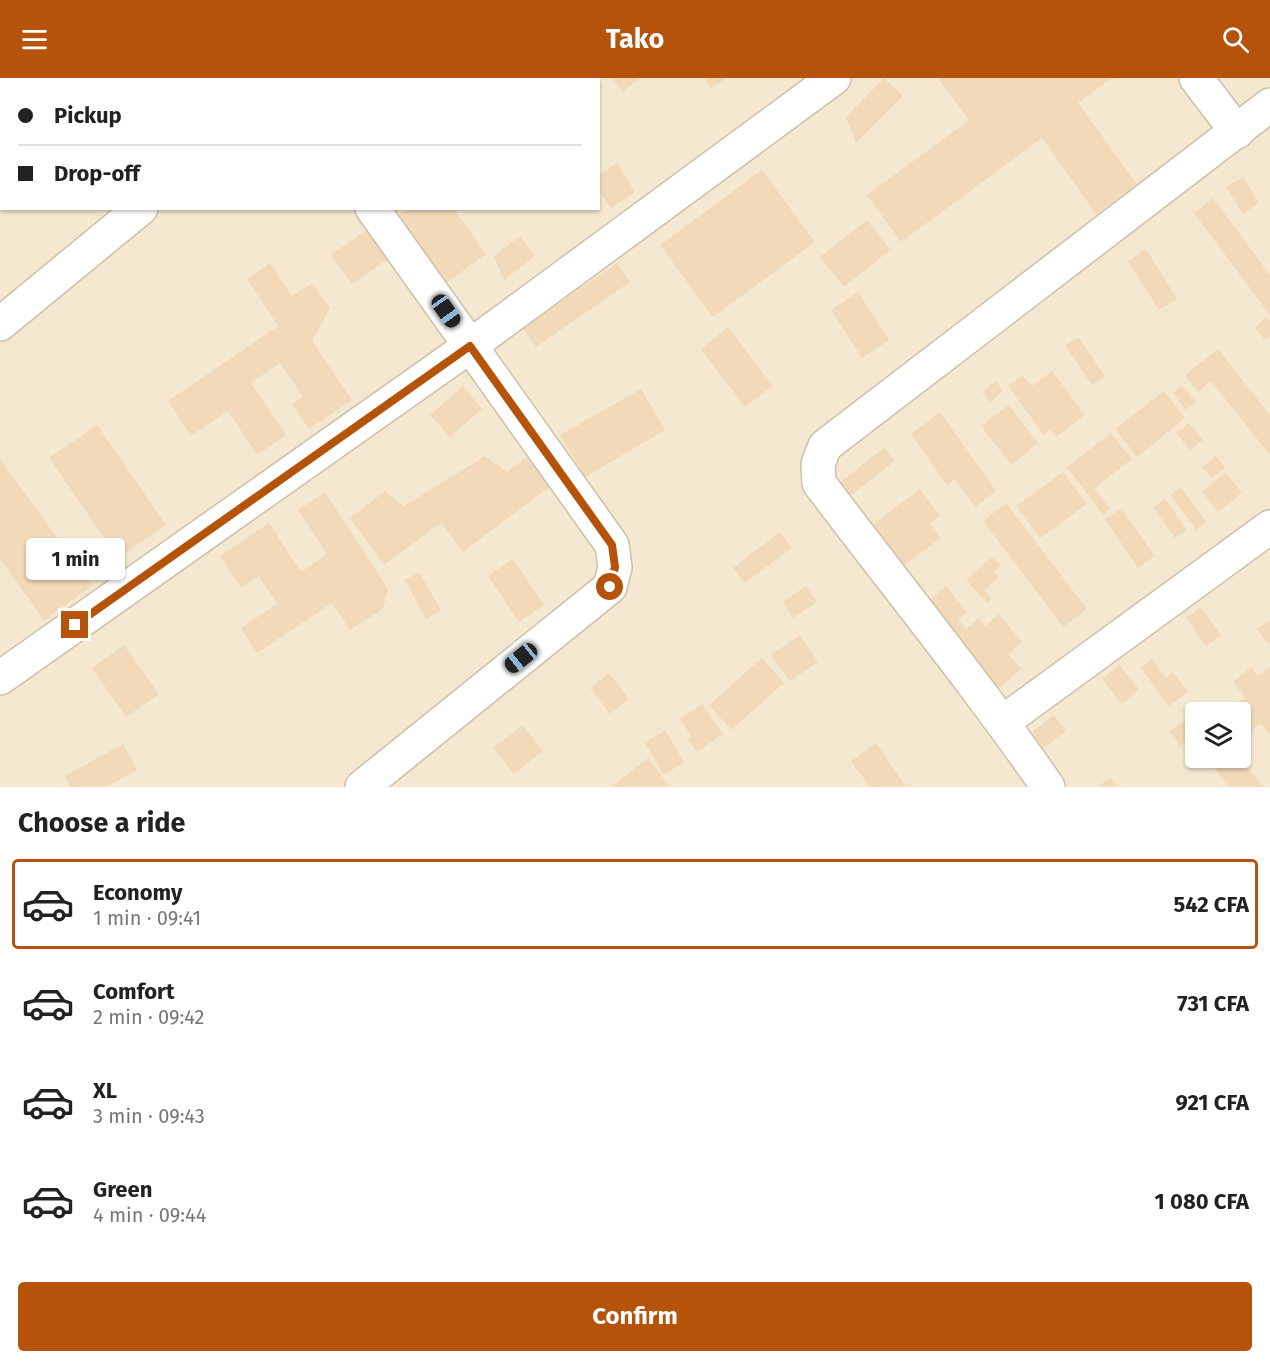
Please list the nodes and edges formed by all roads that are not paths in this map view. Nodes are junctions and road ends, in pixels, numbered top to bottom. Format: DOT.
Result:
graph roads {
  1 [pos="834,78"];
  2 [pos="1196,78"];
  3 [pos="1270,105"];
  4 [pos="1237,132"];
  5 [pos="138,210"];
  6 [pos="373,210"];
  7 [pos="4,312"];
  8 [pos="470,346"];
  9 [pos="1270,527"];
  10 [pos="0,678"];
  11 [pos="1003,722"];
  12 [pos="362,787"];
  13 [pos="1048,787"];
  1 -- 8 [label="street"];
  2 -- 4 [label="street"];
  3 -- 4 [label="street"];
  4 -- 11 [label="street"];
  5 -- 7 [label="street"];
  6 -- 8 [label="street"];
  8 -- 10 [label="street"];
  8 -- 12 [label="street"];
  9 -- 11 [label="street"];
  11 -- 13 [label="street"];
}
